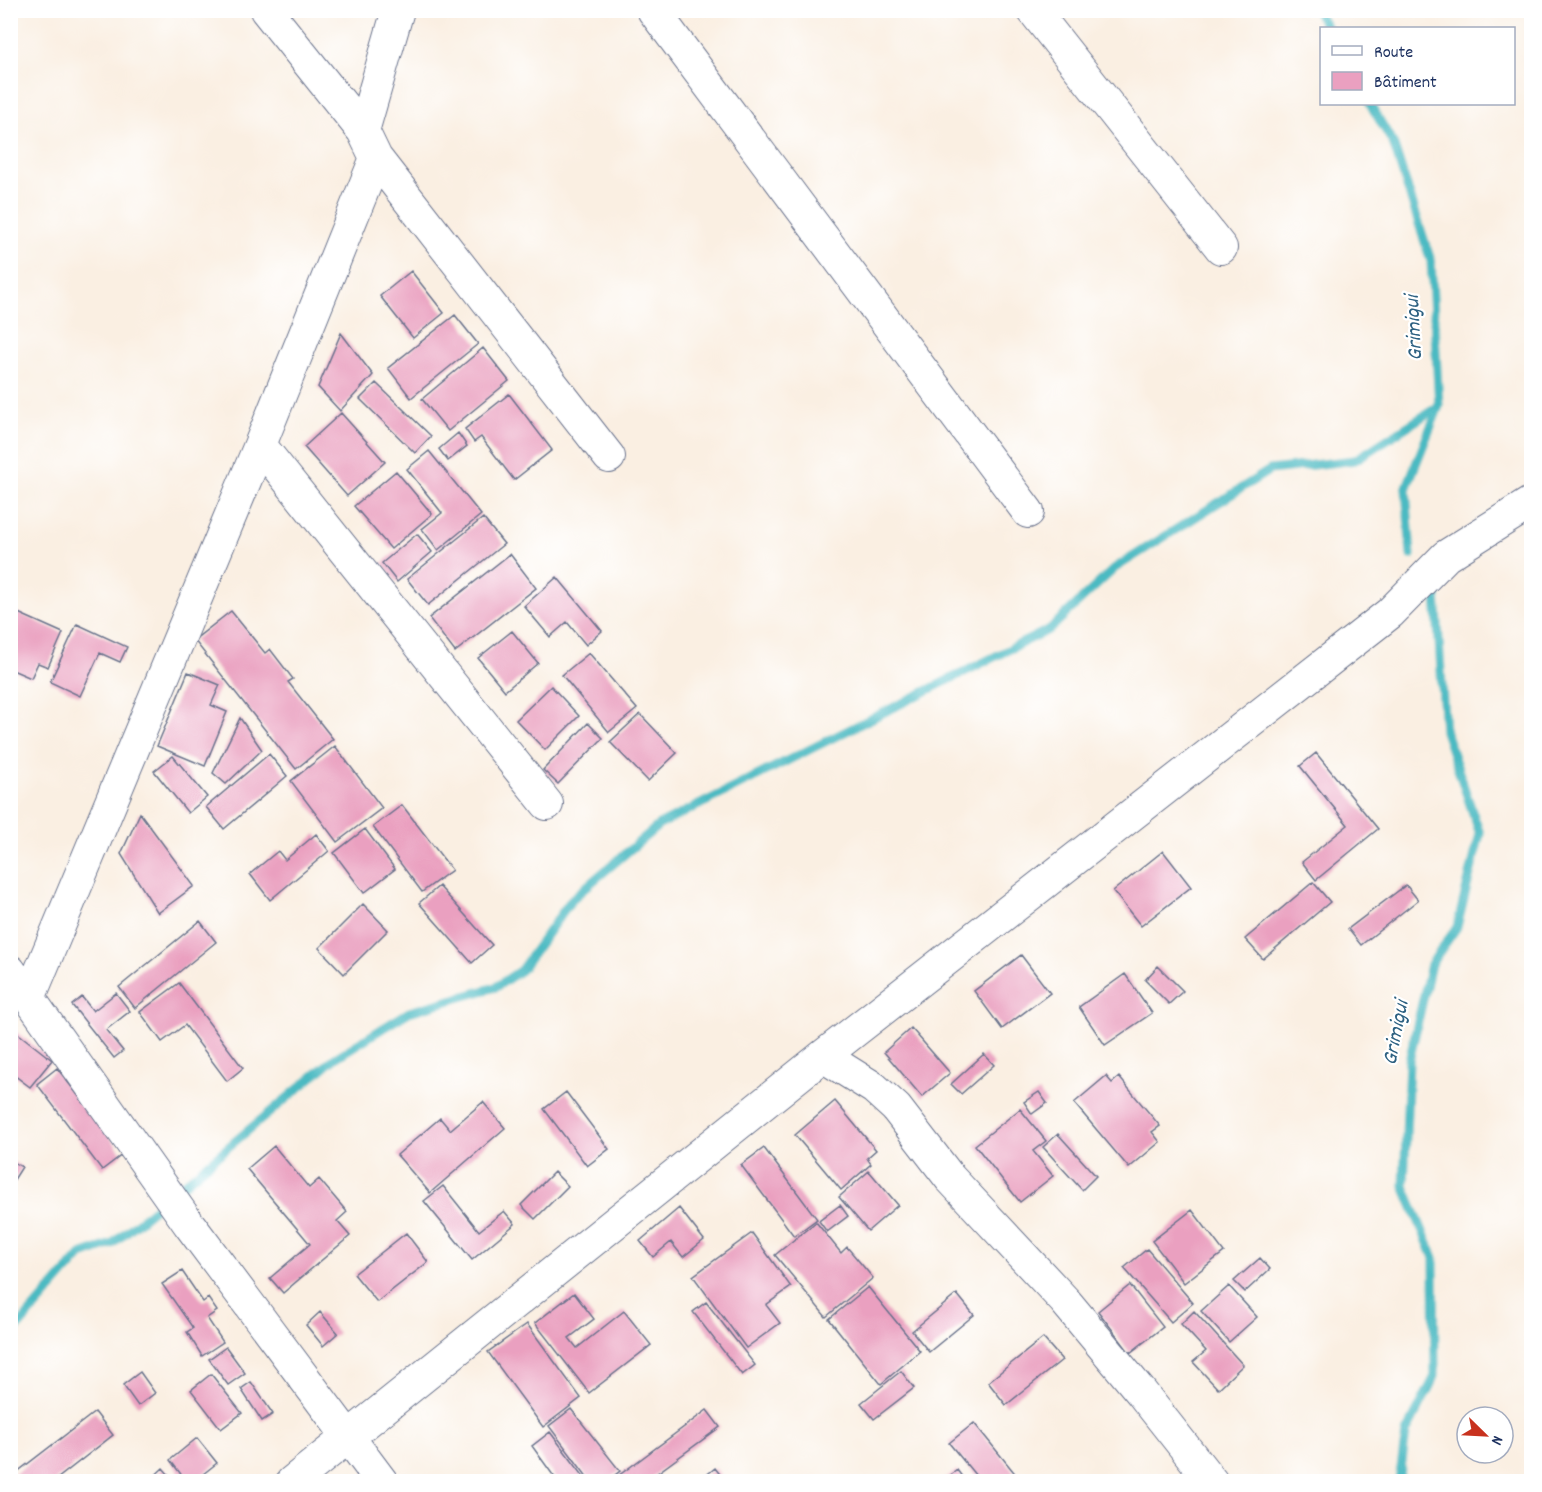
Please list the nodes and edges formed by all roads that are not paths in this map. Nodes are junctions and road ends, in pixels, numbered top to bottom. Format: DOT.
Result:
graph roads {
  1 [pos="266,10"];
  2 [pos="398,10"];
  3 [pos="653,10"];
  4 [pos="1032,10"];
  5 [pos="369,145"];
  6 [pos="1221,248"];
  7 [pos="260,446"];
  8 [pos="609,457"];
  9 [pos="1532,502"];
  10 [pos="1028,512"];
  11 [pos="547,804"];
  12 [pos="10,971"];
  13 [pos="30,996"];
  14 [pos="823,1056"];
  15 [pos="348,1436"];
  16 [pos="292,1482"];
  17 [pos="382,1482"];
  18 [pos="1212,1482"];
  1 -- 5 [label="street"];
  2 -- 5 [label="street"];
  3 -- 10 [label="street"];
  4 -- 6 [label="street"];
  5 -- 7 [label="street"];
  5 -- 8 [label="street"];
  7 -- 11 [label="street"];
  7 -- 13 [label="street"];
  9 -- 14 [label="street"];
  12 -- 13 [label="street"];
  13 -- 15 [label="street"];
  14 -- 15 [label="street"];
  14 -- 18 [label="street"];
  15 -- 16 [label="street"];
  15 -- 17 [label="street"];
}
